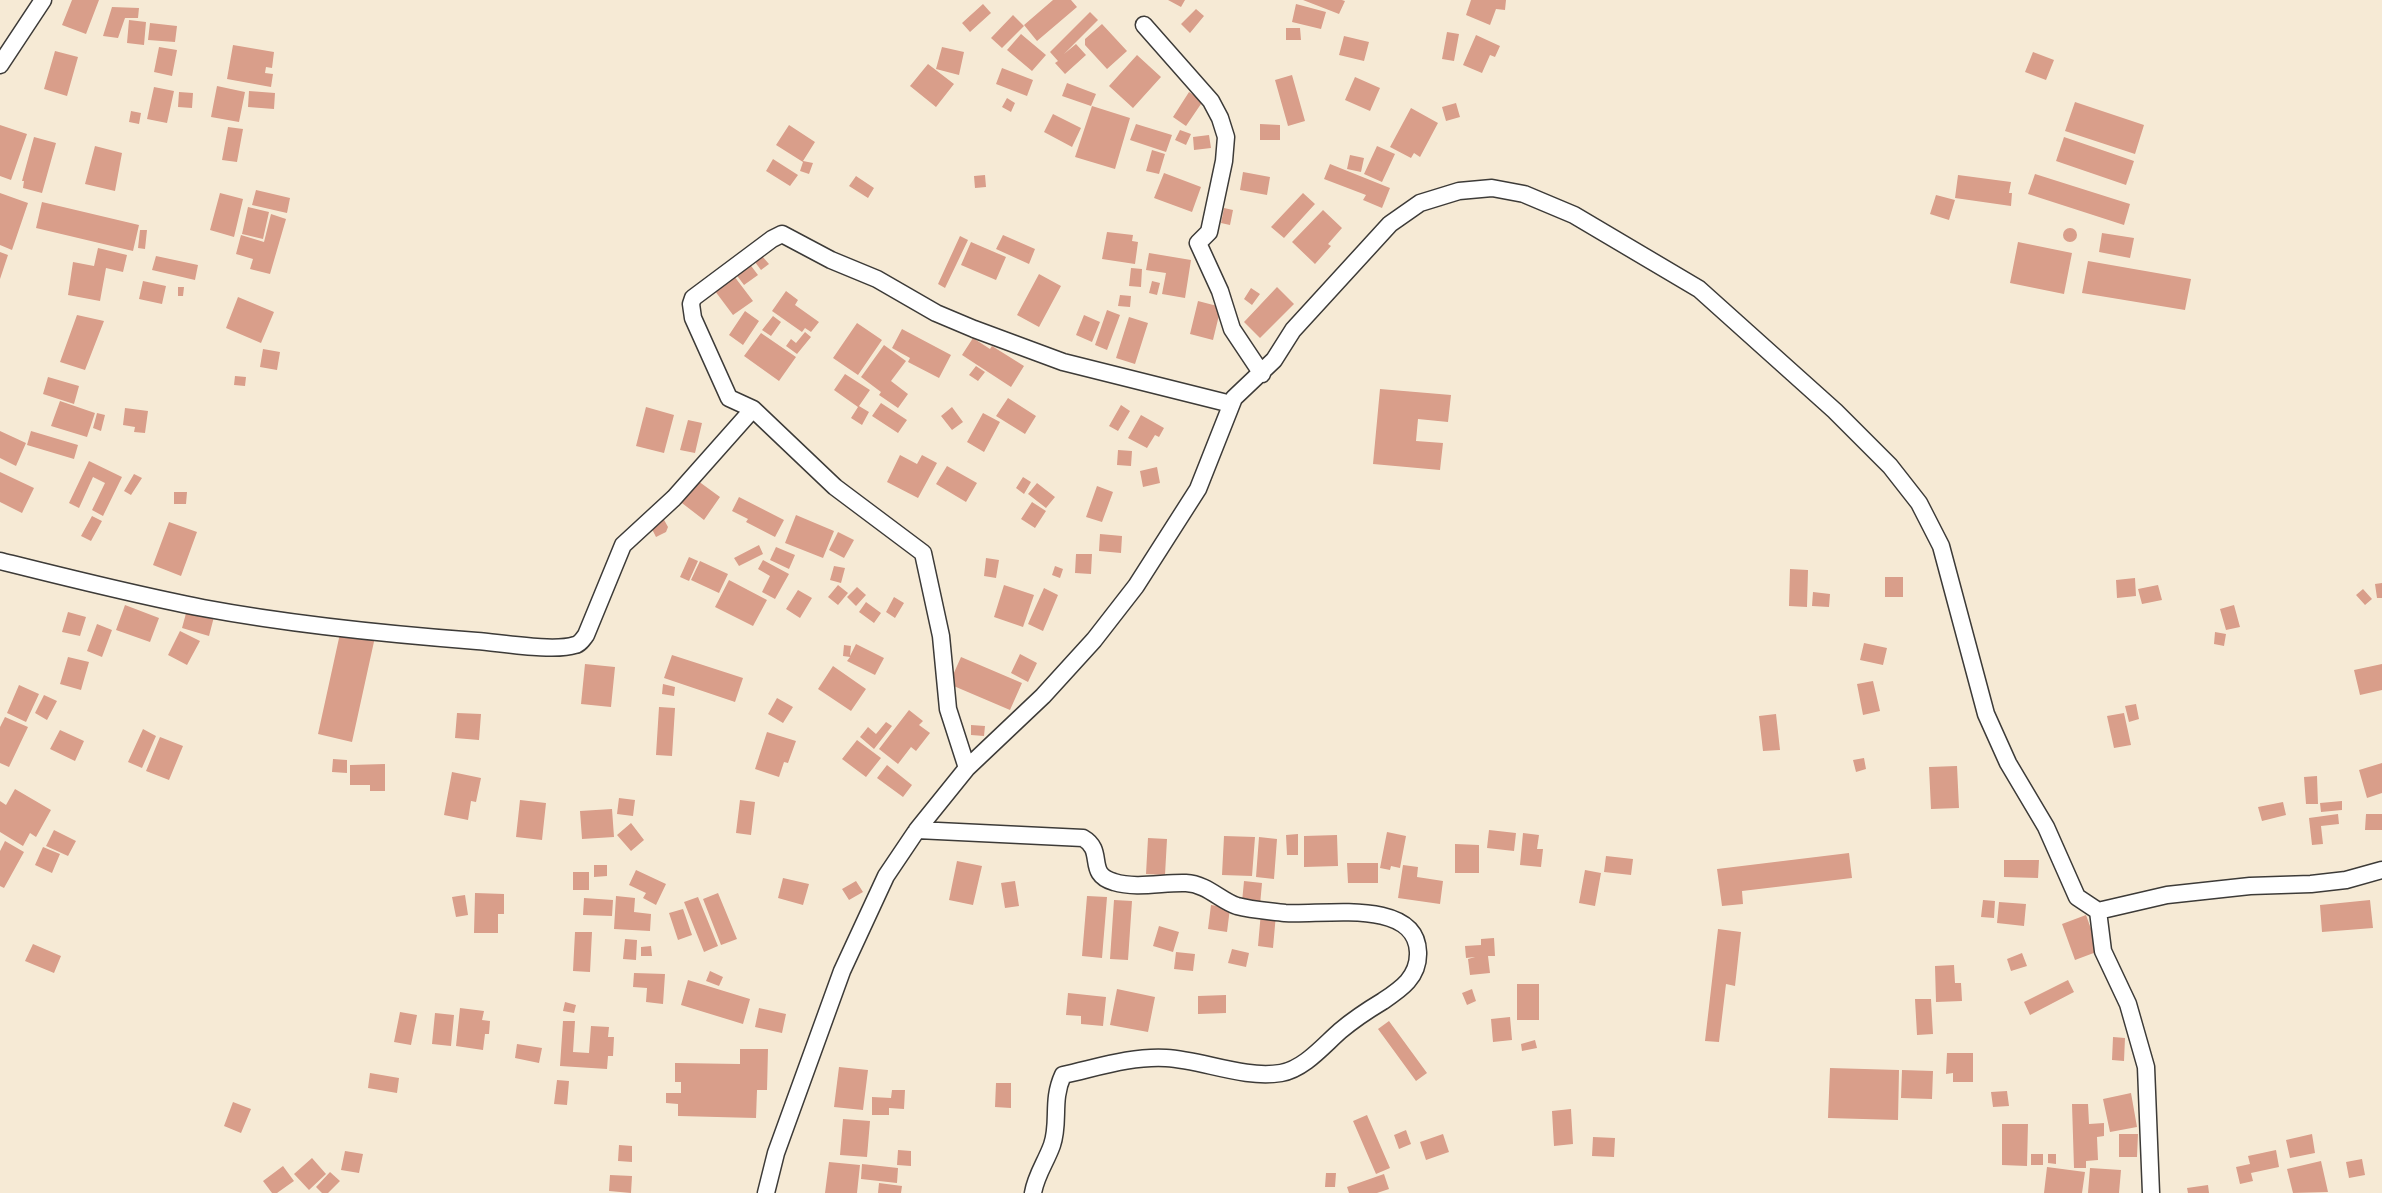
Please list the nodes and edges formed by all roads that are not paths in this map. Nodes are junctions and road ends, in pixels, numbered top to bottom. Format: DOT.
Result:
graph roads {
  1 [pos="43,0"];
  2 [pos="1144,25"];
  3 [pos="0,66"];
  4 [pos="1262,374"];
  5 [pos="1231,404"];
  6 [pos="753,409"];
  7 [pos="2,566"];
  8 [pos="967,768"];
  9 [pos="917,830"];
  10 [pos="2382,870"];
  11 [pos="2098,911"];
  12 [pos="766,1193"];
  13 [pos="1033,1193"];
  14 [pos="2151,1193"];
  1 -- 3 [label="street"];
  2 -- 4 [label="street"];
  4 -- 5 [label="street"];
  4 -- 11 [label="street"];
  5 -- 6 [label="street"];
  5 -- 8 [label="street"];
  6 -- 7 [label="street"];
  6 -- 8 [label="street"];
  8 -- 9 [label="street"];
  9 -- 12 [label="street"];
  9 -- 13 [label="street"];
  10 -- 11 [label="street"];
  11 -- 14 [label="street"];
}
